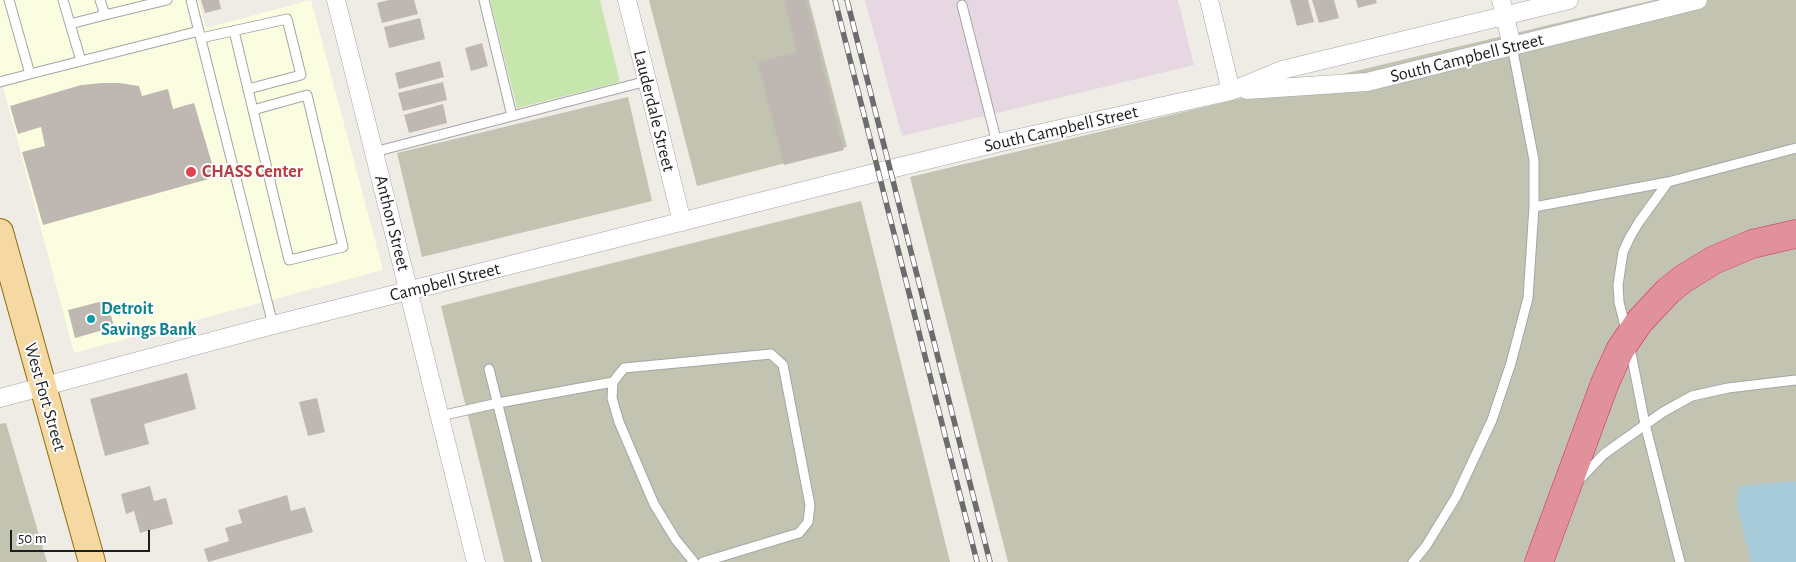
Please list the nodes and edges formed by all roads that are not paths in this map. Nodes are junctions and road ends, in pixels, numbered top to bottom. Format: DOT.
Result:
graph roads {
  1 [pos="8,0"];
  2 [pos="63,0"];
  3 [pos="100,0"];
  4 [pos="168,0"];
  5 [pos="191,0"];
  6 [pos="336,0"];
  7 [pos="484,0"];
  8 [pos="627,0"];
  9 [pos="1209,0"];
  10 [pos="1569,0"];
  11 [pos="1698,0"];
  12 [pos="962,5"];
  13 [pos="1503,8"];
  14 [pos="105,15"];
  15 [pos="70,24"];
  16 [pos="234,31"];
  17 [pos="200,35"];
  18 [pos="1512,46"];
  19 [pos="81,61"];
  20 [pos="30,74"];
  21 [pos="647,81"];
  22 [pos="0,82"];
  23 [pos="248,89"];
  24 [pos="1231,91"];
  25 [pos="253,110"];
  26 [pos="512,116"];
  27 [pos="997,143"];
  28 [pos="1796,148"];
  29 [pos="374,152"];
  30 [pos="890,170"];
  31 [pos="1668,182"];
  32 [pos="1534,207"];
  33 [pos="682,222"];
  34 [pos="0,232"];
  35 [pos="1796,234"];
  36 [pos="409,291"];
  37 [pos="273,325"];
  38 [pos="1628,337"];
  39 [pos="489,369"];
  40 [pos="1796,380"];
  41 [pos="613,382"];
  42 [pos="42,387"];
  43 [pos="0,398"];
  44 [pos="498,403"];
  45 [pos="440,416"];
  46 [pos="1645,424"];
  47 [pos="1559,509"];
  48 [pos="92,562"];
  49 [pos="476,562"];
  50 [pos="537,562"];
  51 [pos="694,562"];
  52 [pos="703,562"];
  53 [pos="1414,562"];
  54 [pos="1539,562"];
  55 [pos="1680,562"];
  1 -- 20 [label="lane"];
  2 -- 15 [label="lane"];
  3 -- 14 [label="lane"];
  4 -- 14 [label="lane"];
  5 -- 17 [label="lane"];
  6 -- 29 [label="street, Anthon Street"];
  7 -- 26 [label="lane"];
  8 -- 21 [label="street, Lauderdale Street"];
  9 -- 24 [label="street"];
  10 -- 13 [label="street, South Campbell Street"];
  11 -- 18 [label="street, South Campbell Street"];
  12 -- 27 [label="lane"];
  13 -- 18 [label="street"];
  13 -- 24 [label="street, South Campbell Street"];
  14 -- 15 [label="lane"];
  15 -- 19 [label="lane"];
  16 -- 17 [label="lane"];
  16 -- 23 [label="lane"];
  16 -- 23 [label="lane"];
  17 -- 19 [label="lane"];
  17 -- 37 [label="lane"];
  18 -- 24 [label="street, South Campbell Street"];
  18 -- 32 [label="lane"];
  19 -- 20 [label="lane"];
  20 -- 22 [label="lane"];
  21 -- 26 [label="lane"];
  21 -- 33 [label="street, Lauderdale Street"];
  23 -- 25 [label="lane"];
  24 -- 27 [label="street, South Campbell Street"];
  25 -- 25 [label="lane"];
  26 -- 29 [label="lane"];
  27 -- 30 [label="street, South Campbell Street"];
  28 -- 31 [label="lane"];
  29 -- 36 [label="street, Anthon Street"];
  30 -- 33 [label="street, Campbell Street"];
  31 -- 32 [label="lane"];
  31 -- 38 [label="lane"];
  32 -- 53 [label="lane"];
  33 -- 36 [label="street, Campbell Street"];
  34 -- 42 [label="main road, West Fort Street"];
  35 -- 38 [label="highway"];
  36 -- 37 [label="street, Campbell Street"];
  36 -- 45 [label="street, Anthon Street"];
  37 -- 42 [label="street, Campbell Street"];
  38 -- 46 [label="lane"];
  38 -- 47 [label="highway"];
  39 -- 44 [label="lane"];
  40 -- 46 [label="lane"];
  41 -- 44 [label="lane"];
  41 -- 51 [label="lane"];
  41 -- 52 [label="lane"];
  42 -- 43 [label="street, Campbell Street"];
  42 -- 48 [label="main road, West Fort Street"];
  44 -- 45 [label="lane"];
  44 -- 50 [label="lane"];
  45 -- 49 [label="street, Anthon Street"];
  46 -- 47 [label="lane"];
  46 -- 55 [label="lane"];
  47 -- 54 [label="highway"];
}
